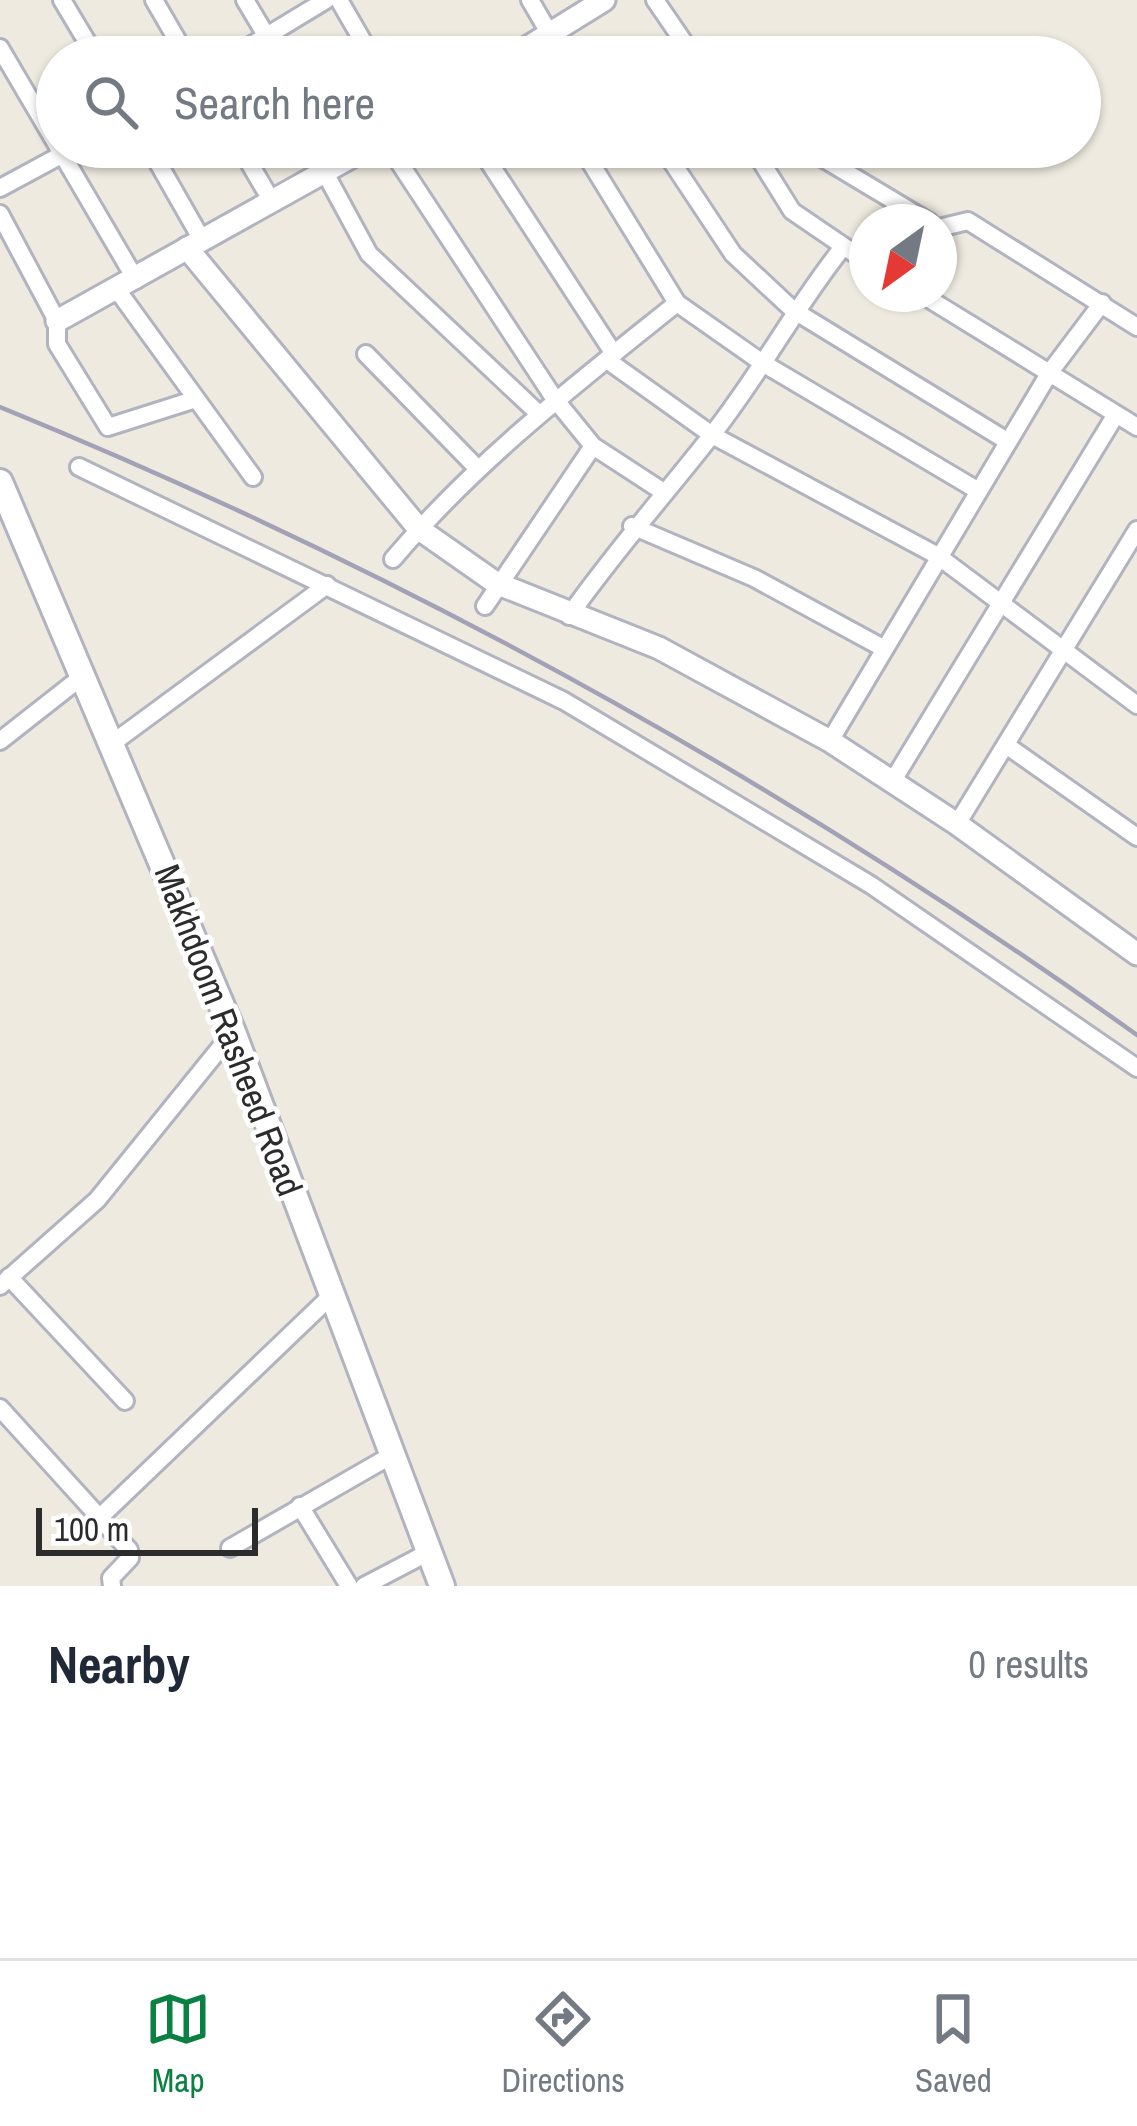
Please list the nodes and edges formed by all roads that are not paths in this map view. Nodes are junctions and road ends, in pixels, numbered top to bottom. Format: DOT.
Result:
graph roads {
  1 [pos="62,0"];
  2 [pos="154,0"];
  3 [pos="245,0"];
  4 [pos="326,0"];
  5 [pos="339,0"];
  6 [pos="530,0"];
  7 [pos="604,0"];
  8 [pos="655,0"];
  9 [pos="267,35"];
  10 [pos="83,36"];
  11 [pos="175,36"];
  12 [pos="360,36"];
  13 [pos="551,36"];
  14 [pos="680,36"];
  15 [pos="0,47"];
  16 [pos="36,104"];
  17 [pos="36,166"];
  18 [pos="73,168"];
  19 [pos="159,168"];
  20 [pos="252,168"];
  21 [pos="319,168"];
  22 [pos="334,168"];
  23 [pos="403,168"];
  24 [pos="491,168"];
  25 [pos="593,168"];
  26 [pos="676,168"];
  27 [pos="765,168"];
  28 [pos="839,168"];
  29 [pos="0,188"];
  30 [pos="271,200"];
  31 [pos="899,204"];
  32 [pos="0,214"];
  33 [pos="957,224"];
  34 [pos="195,244"];
  35 [pos="843,247"];
  36 [pos="849,251"];
  37 [pos="127,285"];
  38 [pos="676,303"];
  39 [pos="1102,303"];
  40 [pos="793,310"];
  41 [pos="951,312"];
  42 [pos="56,321"];
  43 [pos="1137,327"];
  44 [pos="366,354"];
  45 [pos="610,357"];
  46 [pos="761,362"];
  47 [pos="1050,372"];
  48 [pos="554,398"];
  49 [pos="193,400"];
  50 [pos="538,413"];
  51 [pos="1115,416"];
  52 [pos="1137,428"];
  53 [pos="712,435"];
  54 [pos="1007,441"];
  55 [pos="593,446"];
  56 [pos="79,466"];
  57 [pos="476,468"];
  58 [pos="254,477"];
  59 [pos="0,482"];
  60 [pos="662,490"];
  61 [pos="977,490"];
  62 [pos="632,526"];
  63 [pos="419,529"];
  64 [pos="1137,530"];
  65 [pos="938,556"];
  66 [pos="394,559"];
  67 [pos="496,583"];
  68 [pos="327,585"];
  69 [pos="1001,604"];
  70 [pos="485,606"];
  71 [pos="569,616"];
  72 [pos="1062,647"];
  73 [pos="884,649"];
  74 [pos="84,675"];
  75 [pos="1137,705"];
  76 [pos="0,741"];
  77 [pos="114,742"];
  78 [pos="830,742"];
  79 [pos="1006,745"];
  80 [pos="892,782"];
  81 [pos="1137,812"];
  82 [pos="1119,823"];
  83 [pos="958,824"];
  84 [pos="1137,837"];
  85 [pos="1137,954"];
  86 [pos="233,1032"];
  87 [pos="1137,1068"];
  88 [pos="4,1282"];
  89 [pos="332,1295"];
  90 [pos="125,1401"];
  91 [pos="0,1408"];
  92 [pos="392,1455"];
  93 [pos="300,1506"];
  94 [pos="99,1518"];
  95 [pos="230,1548"];
  96 [pos="429,1552"];
  97 [pos="112,1586"];
  98 [pos="350,1586"];
  99 [pos="364,1586"];
  100 [pos="442,1586"];
  1 -- 10 [label="street"];
  2 -- 11 [label="street"];
  3 -- 9 [label="street"];
  4 -- 9 [label="street"];
  5 -- 12 [label="street"];
  6 -- 13 [label="street"];
  7 -- 13 [label="street"];
  8 -- 14 [label="street"];
  15 -- 16 [label="street"];
  17 -- 29 [label="street"];
  18 -- 37 [label="street"];
  19 -- 34 [label="street"];
  20 -- 30 [label="street"];
  21 -- 30 [label="street"];
  22 -- 50 [label="street"];
  23 -- 48 [label="street"];
  24 -- 45 [label="street"];
  25 -- 38 [label="street"];
  26 -- 40 [label="street"];
  27 -- 35 [label="street"];
  28 -- 31 [label="street"];
  30 -- 34 [label="street"];
  32 -- 42 [label="street"];
  33 -- 39 [label="street"];
  34 -- 37 [label="street"];
  34 -- 63 [label="street"];
  35 -- 36 [label="street"];
  35 -- 40 [label="street"];
  37 -- 42 [label="street"];
  37 -- 49 [label="street"];
  38 -- 45 [label="street"];
  38 -- 46 [label="street"];
  39 -- 43 [label="street"];
  39 -- 47 [label="street"];
  40 -- 46 [label="street"];
  40 -- 54 [label="street"];
  41 -- 47 [label="street"];
  42 -- 49 [label="street"];
  44 -- 57 [label="street"];
  45 -- 48 [label="street"];
  45 -- 53 [label="street"];
  46 -- 53 [label="street"];
  46 -- 61 [label="street"];
  47 -- 51 [label="street"];
  47 -- 54 [label="street"];
  48 -- 50 [label="street"];
  48 -- 55 [label="street"];
  49 -- 58 [label="street"];
  50 -- 57 [label="street"];
  51 -- 52 [label="street"];
  51 -- 69 [label="street"];
  53 -- 60 [label="street"];
  53 -- 65 [label="street"];
  54 -- 61 [label="street"];
  55 -- 60 [label="street"];
  55 -- 67 [label="street"];
  56 -- 68 [label="street"];
  57 -- 63 [label="street"];
  59 -- 74 [label="main road, Makhdoom Rasheed Road"];
  60 -- 62 [label="street"];
  61 -- 65 [label="street"];
  62 -- 71 [label="street"];
  62 -- 73 [label="street"];
  63 -- 66 [label="street"];
  63 -- 67 [label="street"];
  64 -- 72 [label="street"];
  65 -- 69 [label="street"];
  65 -- 73 [label="street"];
  67 -- 70 [label="street"];
  67 -- 71 [label="street"];
  68 -- 77 [label="street"];
  68 -- 87 [label="street"];
  69 -- 72 [label="street"];
  69 -- 80 [label="street"];
  71 -- 78 [label="street"];
  72 -- 75 [label="street"];
  72 -- 79 [label="street"];
  73 -- 78 [label="street"];
  74 -- 76 [label="street"];
  74 -- 77 [label="main road, Makhdoom Rasheed Road"];
  77 -- 86 [label="main road, Makhdoom Rasheed Road"];
  78 -- 80 [label="street"];
  79 -- 82 [label="street"];
  79 -- 83 [label="street"];
  80 -- 83 [label="street"];
  81 -- 82 [label="street"];
  82 -- 84 [label="street"];
  83 -- 85 [label="street"];
  86 -- 88 [label="street"];
  86 -- 89 [label="main road, Makhdoom Rasheed Road"];
  88 -- 90 [label="street"];
  89 -- 92 [label="main road, Makhdoom Rasheed Road"];
  89 -- 94 [label="street"];
  91 -- 94 [label="street"];
  92 -- 93 [label="street"];
  92 -- 96 [label="main road, Makhdoom Rasheed Road"];
  93 -- 95 [label="street"];
  93 -- 98 [label="street"];
  94 -- 97 [label="street"];
  96 -- 99 [label="street"];
  96 -- 100 [label="main road, Makhdoom Rasheed Road"];
}
